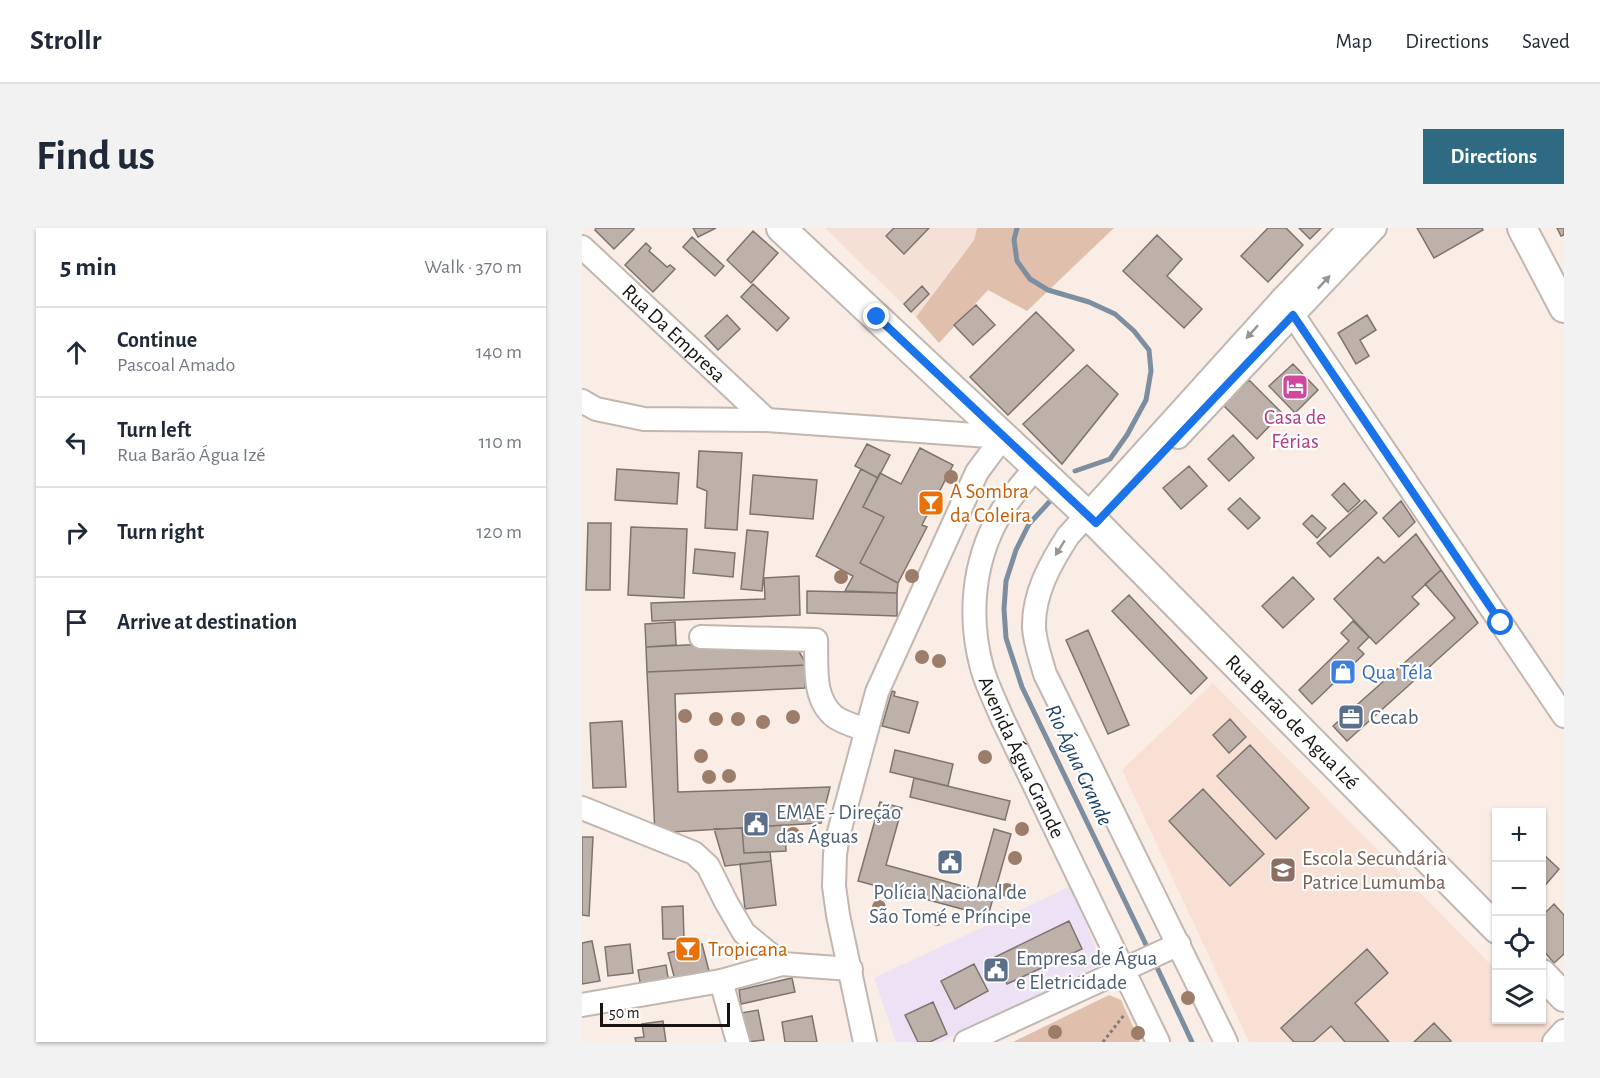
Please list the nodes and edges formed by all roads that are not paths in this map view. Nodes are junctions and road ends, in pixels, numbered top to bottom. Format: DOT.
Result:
graph roads {
  1 [pos="781,228"];
  2 [pos="1350,228"];
  3 [pos="1375,228"];
  4 [pos="1522,228"];
  5 [pos="582,247"];
  6 [pos="1561,294"];
  7 [pos="1288,307"];
  8 [pos="582,401"];
  9 [pos="767,420"];
  10 [pos="1003,436"];
  11 [pos="1036,467"];
  12 [pos="1091,519"];
  13 [pos="701,637"];
  14 [pos="1564,716"];
  15 [pos="866,730"];
  16 [pos="582,808"];
  17 [pos="1492,924"];
  18 [pos="1172,947"];
  19 [pos="782,964"];
  20 [pos="1133,966"];
  21 [pos="851,969"];
  22 [pos="1546,978"];
  23 [pos="722,981"];
  24 [pos="1564,997"];
  25 [pos="582,1005"];
  26 [pos="1564,1031"];
  27 [pos="738,1042"];
  28 [pos="865,1042"];
  29 [pos="966,1042"];
  30 [pos="1158,1042"];
  31 [pos="1226,1042"];
  32 [pos="1554,1042"];
  1 -- 10 [label="main road, Rua Barão de Agua Izé"];
  2 -- 7 [label="street"];
  7 -- 3 [label="street, one-way"];
  4 -- 6 [label="main road"];
  5 -- 9 [label="street, Rua Da Empresa"];
  7 -- 12 [label="street"];
  7 -- 14 [label="street"];
  8 -- 9 [label="street"];
  9 -- 10 [label="street"];
  10 -- 11 [label="main road, Rua Barão de Agua Izé"];
  10 -- 15 [label="street"];
  11 -- 12 [label="main road, Rua Barão de Agua Izé"];
  11 -- 20 [label="street, Avenida Água Grande"];
  12 -- 17 [label="main road, Rua Barão de Agua Izé"];
  12 -- 18 [label="street, one-way"];
  13 -- 15 [label="street"];
  15 -- 21 [label="street"];
  16 -- 19 [label="street"];
  18 -- 20 [label="street"];
  18 -- 31 [label="street"];
  19 -- 21 [label="street"];
  19 -- 23 [label="street"];
  20 -- 29 [label="street"];
  20 -- 30 [label="street, Avenida Água Grande"];
  21 -- 28 [label="street"];
  22 -- 24 [label="main road"];
  23 -- 25 [label="street"];
  23 -- 27 [label="street"];
  26 -- 32 [label="street"];
}
